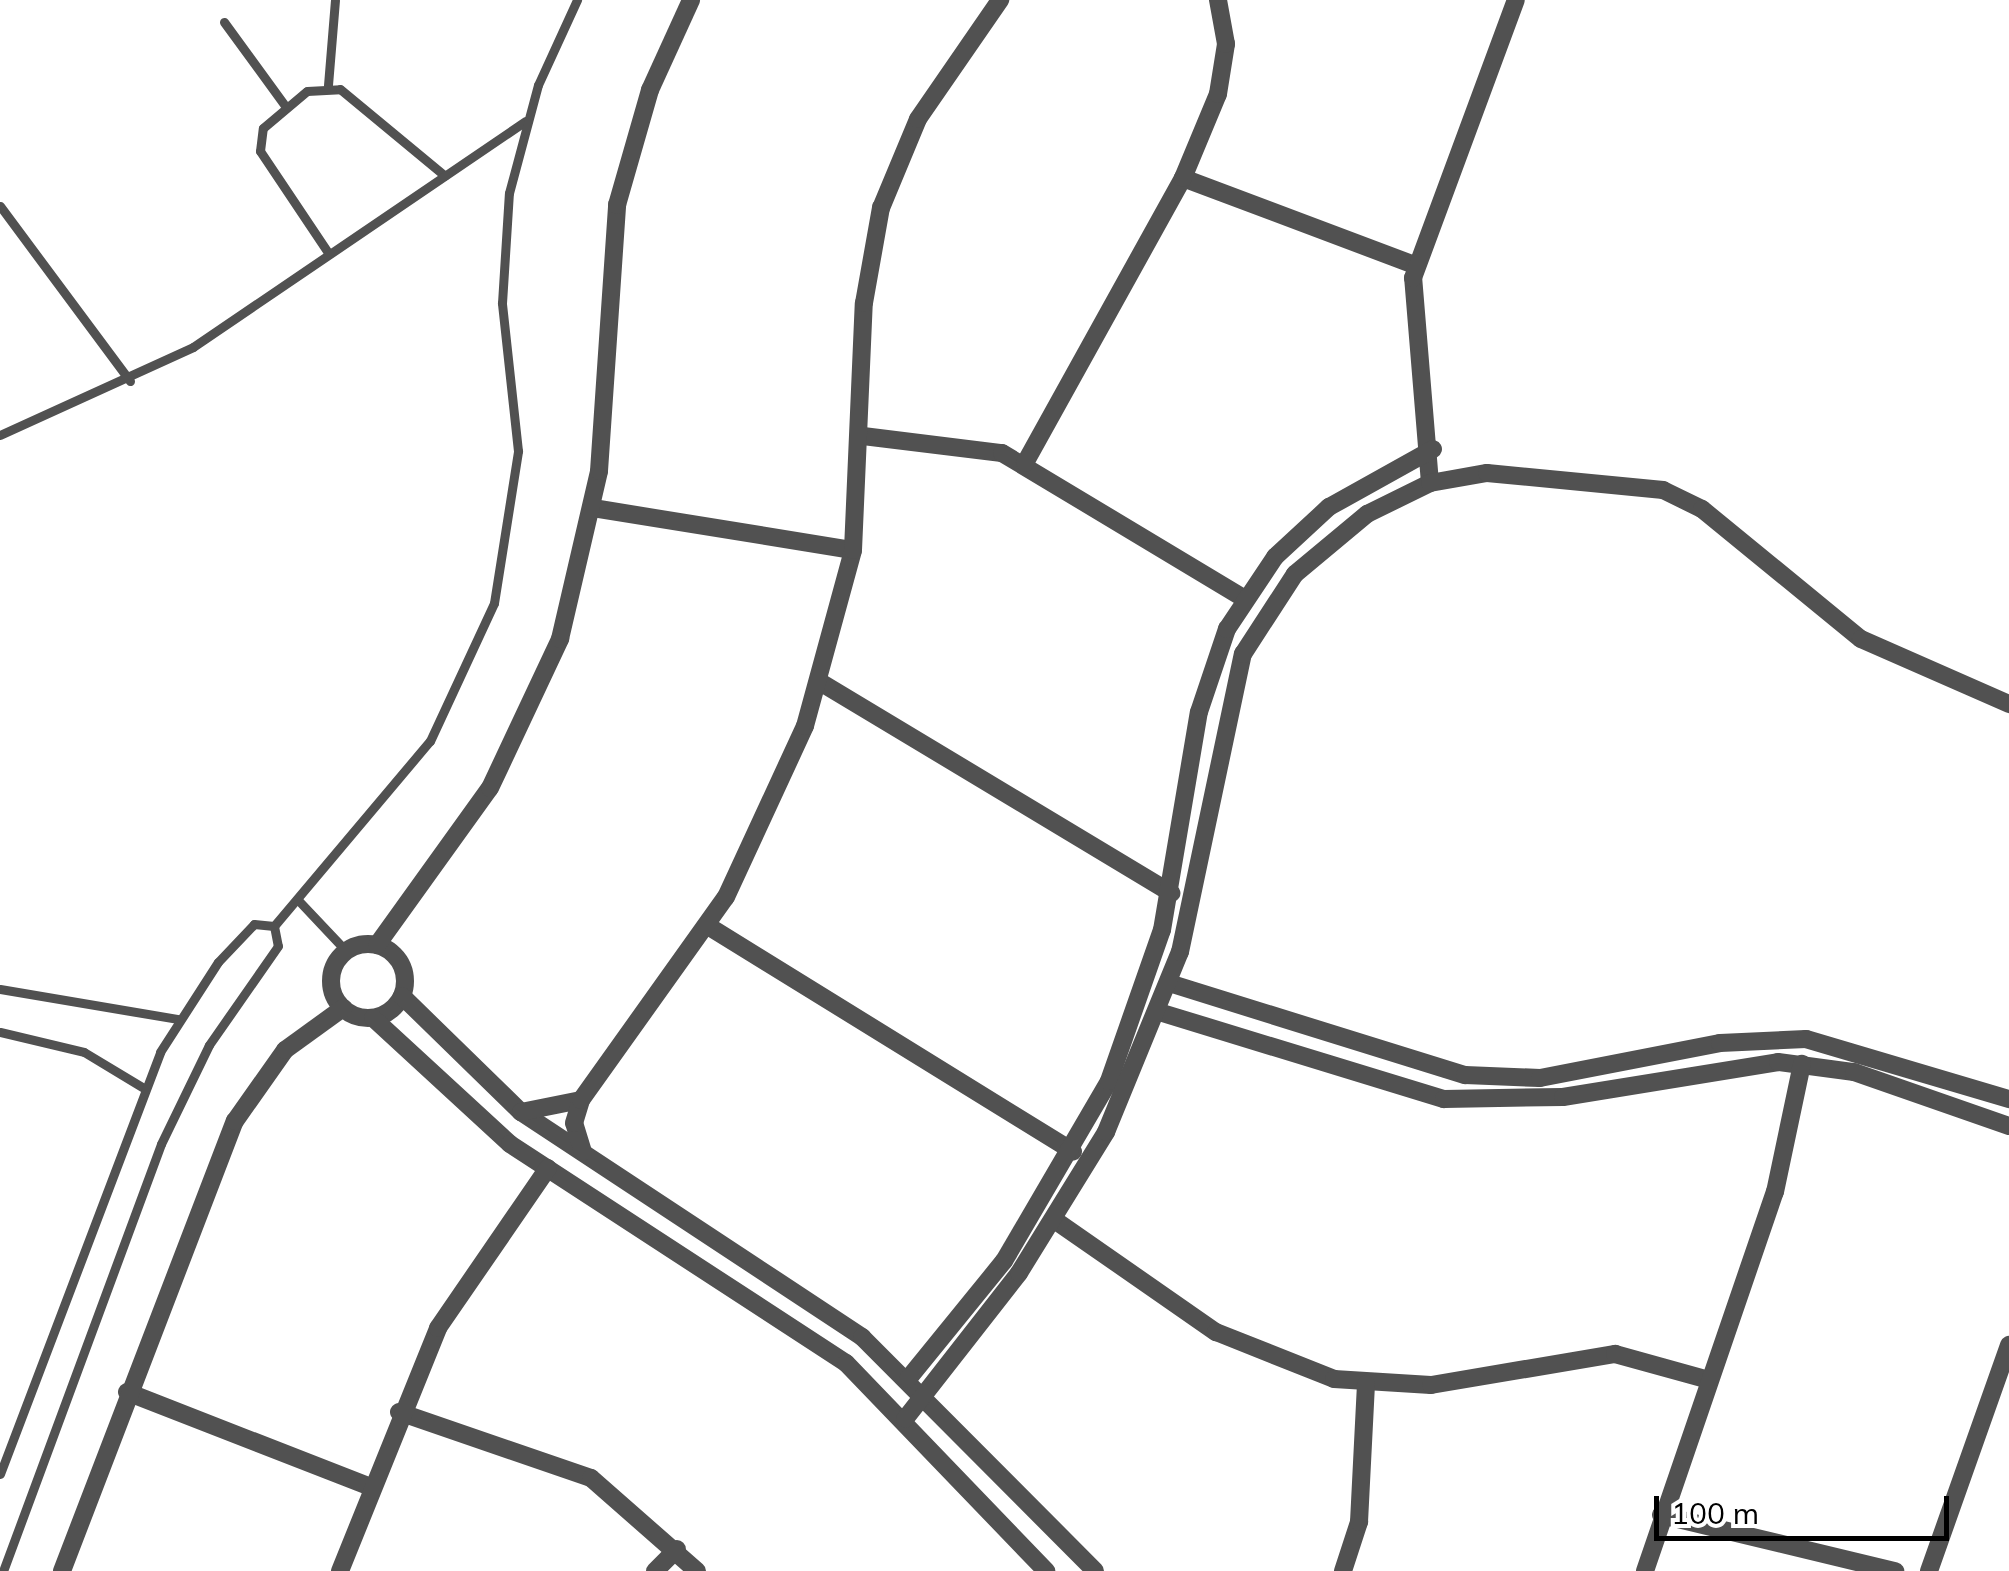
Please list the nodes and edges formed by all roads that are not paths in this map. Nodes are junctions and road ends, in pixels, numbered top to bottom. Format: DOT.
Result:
graph roads {
  1 [pos="335,0"];
  2 [pos="578,0"];
  3 [pos="691,0"];
  4 [pos="1000,0"];
  5 [pos="1218,0"];
  6 [pos="1516,0"];
  7 [pos="224,22"];
  8 [pos="328,85"];
  9 [pos="286,107"];
  10 [pos="526,120"];
  11 [pos="445,176"];
  12 [pos="1182,178"];
  13 [pos="0,206"];
  14 [pos="329,254"];
  15 [pos="1415,265"];
  16 [pos="130,381"];
  17 [pos="0,435"];
  18 [pos="863,436"];
  19 [pos="1433,448"];
  20 [pos="1025,464"];
  21 [pos="1430,483"];
  22 [pos="593,508"];
  23 [pos="853,550"];
  24 [pos="1245,599"];
  25 [pos="820,682"];
  26 [pos="2009,704"];
  27 [pos="1170,893"];
  28 [pos="298,900"];
  29 [pos="274,926"];
  30 [pos="708,926"];
  31 [pos="377,945"];
  32 [pos="346,951"];
  33 [pos="1169,983"];
  34 [pos="0,989"];
  35 [pos="402,996"];
  36 [pos="343,1008"];
  37 [pos="1160,1012"];
  38 [pos="373,1018"];
  39 [pos="178,1019"];
  40 [pos="0,1032"];
  41 [pos="1802,1064"];
  42 [pos="142,1087"];
  43 [pos="2009,1099"];
  44 [pos="581,1100"];
  45 [pos="521,1112"];
  46 [pos="2009,1126"];
  47 [pos="1072,1151"];
  48 [pos="582,1152"];
  49 [pos="548,1168"];
  50 [pos="1056,1221"];
  51 [pos="2009,1346"];
  52 [pos="908,1380"];
  53 [pos="1709,1380"];
  54 [pos="1366,1384"];
  55 [pos="127,1392"];
  56 [pos="926,1395"];
  57 [pos="399,1412"];
  58 [pos="905,1419"];
  59 [pos="0,1474"];
  60 [pos="371,1487"];
  61 [pos="1661,1515"];
  62 [pos="676,1549"];
  63 [pos="1043,1570"];
  64 [pos="3,1571"];
  65 [pos="62,1571"];
  66 [pos="340,1571"];
  67 [pos="655,1571"];
  68 [pos="697,1571"];
  69 [pos="1095,1571"];
  70 [pos="1344,1571"];
  71 [pos="1645,1571"];
  72 [pos="1895,1571"];
  73 [pos="1928,1571"];
  1 -- 8 [label="lane"];
  2 -- 10 [label="lane"];
  3 -- 22 [label="street"];
  4 -- 18 [label="street"];
  5 -- 12 [label="street"];
  6 -- 15 [label="street"];
  7 -- 9 [label="lane"];
  8 -- 9 [label="lane"];
  8 -- 11 [label="lane"];
  9 -- 14 [label="lane"];
  10 -- 11 [label="lane"];
  10 -- 28 [label="lane"];
  11 -- 14 [label="lane"];
  12 -- 15 [label="street"];
  12 -- 20 [label="street"];
  13 -- 16 [label="lane"];
  14 -- 16 [label="lane"];
  15 -- 19 [label="street"];
  16 -- 17 [label="lane"];
  18 -- 20 [label="street"];
  18 -- 23 [label="street"];
  19 -- 21 [label="street"];
  19 -- 24 [label="street"];
  20 -- 24 [label="street"];
  21 -- 26 [label="street"];
  21 -- 33 [label="street"];
  22 -- 23 [label="street"];
  22 -- 31 [label="street"];
  23 -- 25 [label="street"];
  24 -- 27 [label="street"];
  25 -- 27 [label="street"];
  25 -- 30 [label="street"];
  27 -- 47 [label="street"];
  28 -- 29 [label="lane"];
  28 -- 32 [label="lane"];
  29 -- 39 [label="lane"];
  29 -- 64 [label="lane"];
  30 -- 44 [label="street"];
  30 -- 47 [label="street"];
  31 -- 32 [label="street"];
  31 -- 35 [label="street"];
  32 -- 36 [label="street"];
  33 -- 37 [label="street"];
  33 -- 43 [label="street"];
  34 -- 39 [label="lane"];
  35 -- 38 [label="street"];
  35 -- 45 [label="street"];
  36 -- 38 [label="street"];
  36 -- 55 [label="street"];
  37 -- 41 [label="street"];
  37 -- 50 [label="street"];
  38 -- 49 [label="street"];
  39 -- 42 [label="lane"];
  40 -- 42 [label="lane"];
  41 -- 46 [label="street"];
  41 -- 53 [label="street"];
  42 -- 59 [label="lane"];
  44 -- 45 [label="street"];
  44 -- 48 [label="street"];
  45 -- 48 [label="street"];
  47 -- 52 [label="street"];
  48 -- 52 [label="street"];
  49 -- 57 [label="street"];
  49 -- 58 [label="street"];
  50 -- 54 [label="street"];
  50 -- 56 [label="street"];
  51 -- 73 [label="street"];
  52 -- 56 [label="street"];
  53 -- 54 [label="street"];
  53 -- 61 [label="street"];
  54 -- 70 [label="street"];
  55 -- 60 [label="street"];
  55 -- 65 [label="street"];
  56 -- 58 [label="street"];
  56 -- 69 [label="street"];
  57 -- 60 [label="street"];
  57 -- 62 [label="street"];
  58 -- 63 [label="street"];
  60 -- 66 [label="street"];
  61 -- 71 [label="street"];
  61 -- 72 [label="street"];
  62 -- 67 [label="street"];
  62 -- 68 [label="street"];
}
